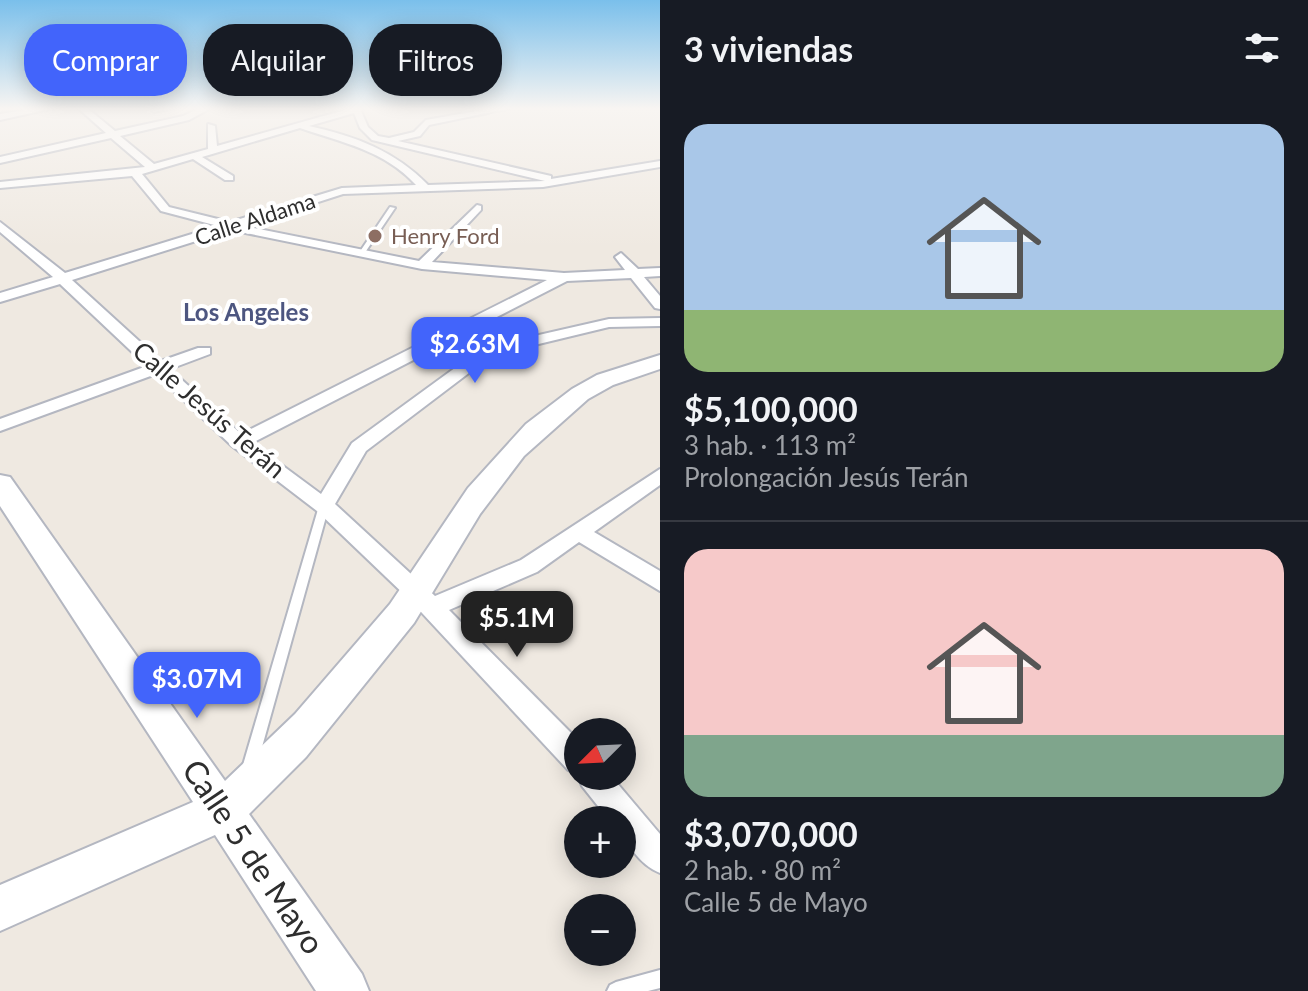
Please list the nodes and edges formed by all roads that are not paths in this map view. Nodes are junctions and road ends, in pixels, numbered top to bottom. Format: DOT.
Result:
graph roads {
  1 [pos="27,154"];
  2 [pos="136,154"];
  3 [pos="204,154"];
  4 [pos="384,154"];
  5 [pos="448,154"];
  6 [pos="196,157"];
  7 [pos="0,160"];
  8 [pos="660,164"];
  9 [pos="154,169"];
  10 [pos="135,173"];
  11 [pos="229,178"];
  12 [pos="0,185"];
  13 [pos="424,187"];
  14 [pos="556,188"];
  15 [pos="392,208"];
  16 [pos="477,208"];
  17 [pos="0,226"];
  18 [pos="233,228"];
  19 [pos="362,253"];
  20 [pos="621,257"];
  21 [pos="422,265"];
  22 [pos="633,272"];
  23 [pos="660,272"];
  24 [pos="564,277"];
  25 [pos="63,279"];
  26 [pos="0,298"];
  27 [pos="660,305"];
  28 [pos="660,322"];
  29 [pos="204,351"];
  30 [pos="660,362"];
  31 [pos="159,366"];
  32 [pos="0,425"];
  33 [pos="239,442"];
  34 [pos="660,476"];
  35 [pos="0,484"];
  36 [pos="324,506"];
  37 [pos="580,533"];
  38 [pos="660,582"];
  39 [pos="424,601"];
  40 [pos="564,746"];
  41 [pos="604,790"];
  42 [pos="231,803"];
  43 [pos="660,858"];
  44 [pos="0,908"];
  45 [pos="660,979"];
  46 [pos="345,991"];
  47 [pos="616,991"];
  1 -- 7 [label="street"];
  2 -- 9 [label="street"];
  3 -- 6 [label="street"];
  4 -- 13 [label="street"];
  5 -- 14 [label="street"];
  6 -- 9 [label="street"];
  6 -- 11 [label="street"];
  8 -- 14 [label="street, Calle Aldama"];
  9 -- 10 [label="street"];
  10 -- 12 [label="street"];
  10 -- 18 [label="street"];
  13 -- 14 [label="street, Calle Aldama"];
  13 -- 18 [label="street, Calle Aldama"];
  15 -- 19 [label="lane"];
  16 -- 21 [label="street"];
  17 -- 25 [label="street, Calle Jesús Terán"];
  18 -- 19 [label="street"];
  18 -- 25 [label="street, Calle Aldama"];
  19 -- 21 [label="street"];
  20 -- 22 [label="street"];
  21 -- 24 [label="street"];
  22 -- 23 [label="street"];
  22 -- 24 [label="street"];
  22 -- 27 [label="street"];
  24 -- 33 [label="street"];
  25 -- 26 [label="street, Calle Aldama"];
  25 -- 31 [label="street, Calle Jesús Terán"];
  28 -- 36 [label="street"];
  29 -- 31 [label="street"];
  30 -- 39 [label="street"];
  31 -- 32 [label="street"];
  31 -- 33 [label="street, Calle Jesús Terán"];
  33 -- 36 [label="street, Calle Jesús Terán"];
  34 -- 37 [label="street"];
  35 -- 42 [label="street, Calle 5 de Mayo"];
  36 -- 39 [label="street, Calle Jesús Terán"];
  36 -- 42 [label="lane"];
  37 -- 38 [label="street"];
  37 -- 39 [label="street"];
  39 -- 40 [label="street, Calle Jesús Terán"];
  39 -- 42 [label="street"];
  41 -- 43 [label="street"];
  42 -- 44 [label="street"];
  42 -- 46 [label="street, Calle 5 de Mayo"];
  45 -- 47 [label="lane"];
}
